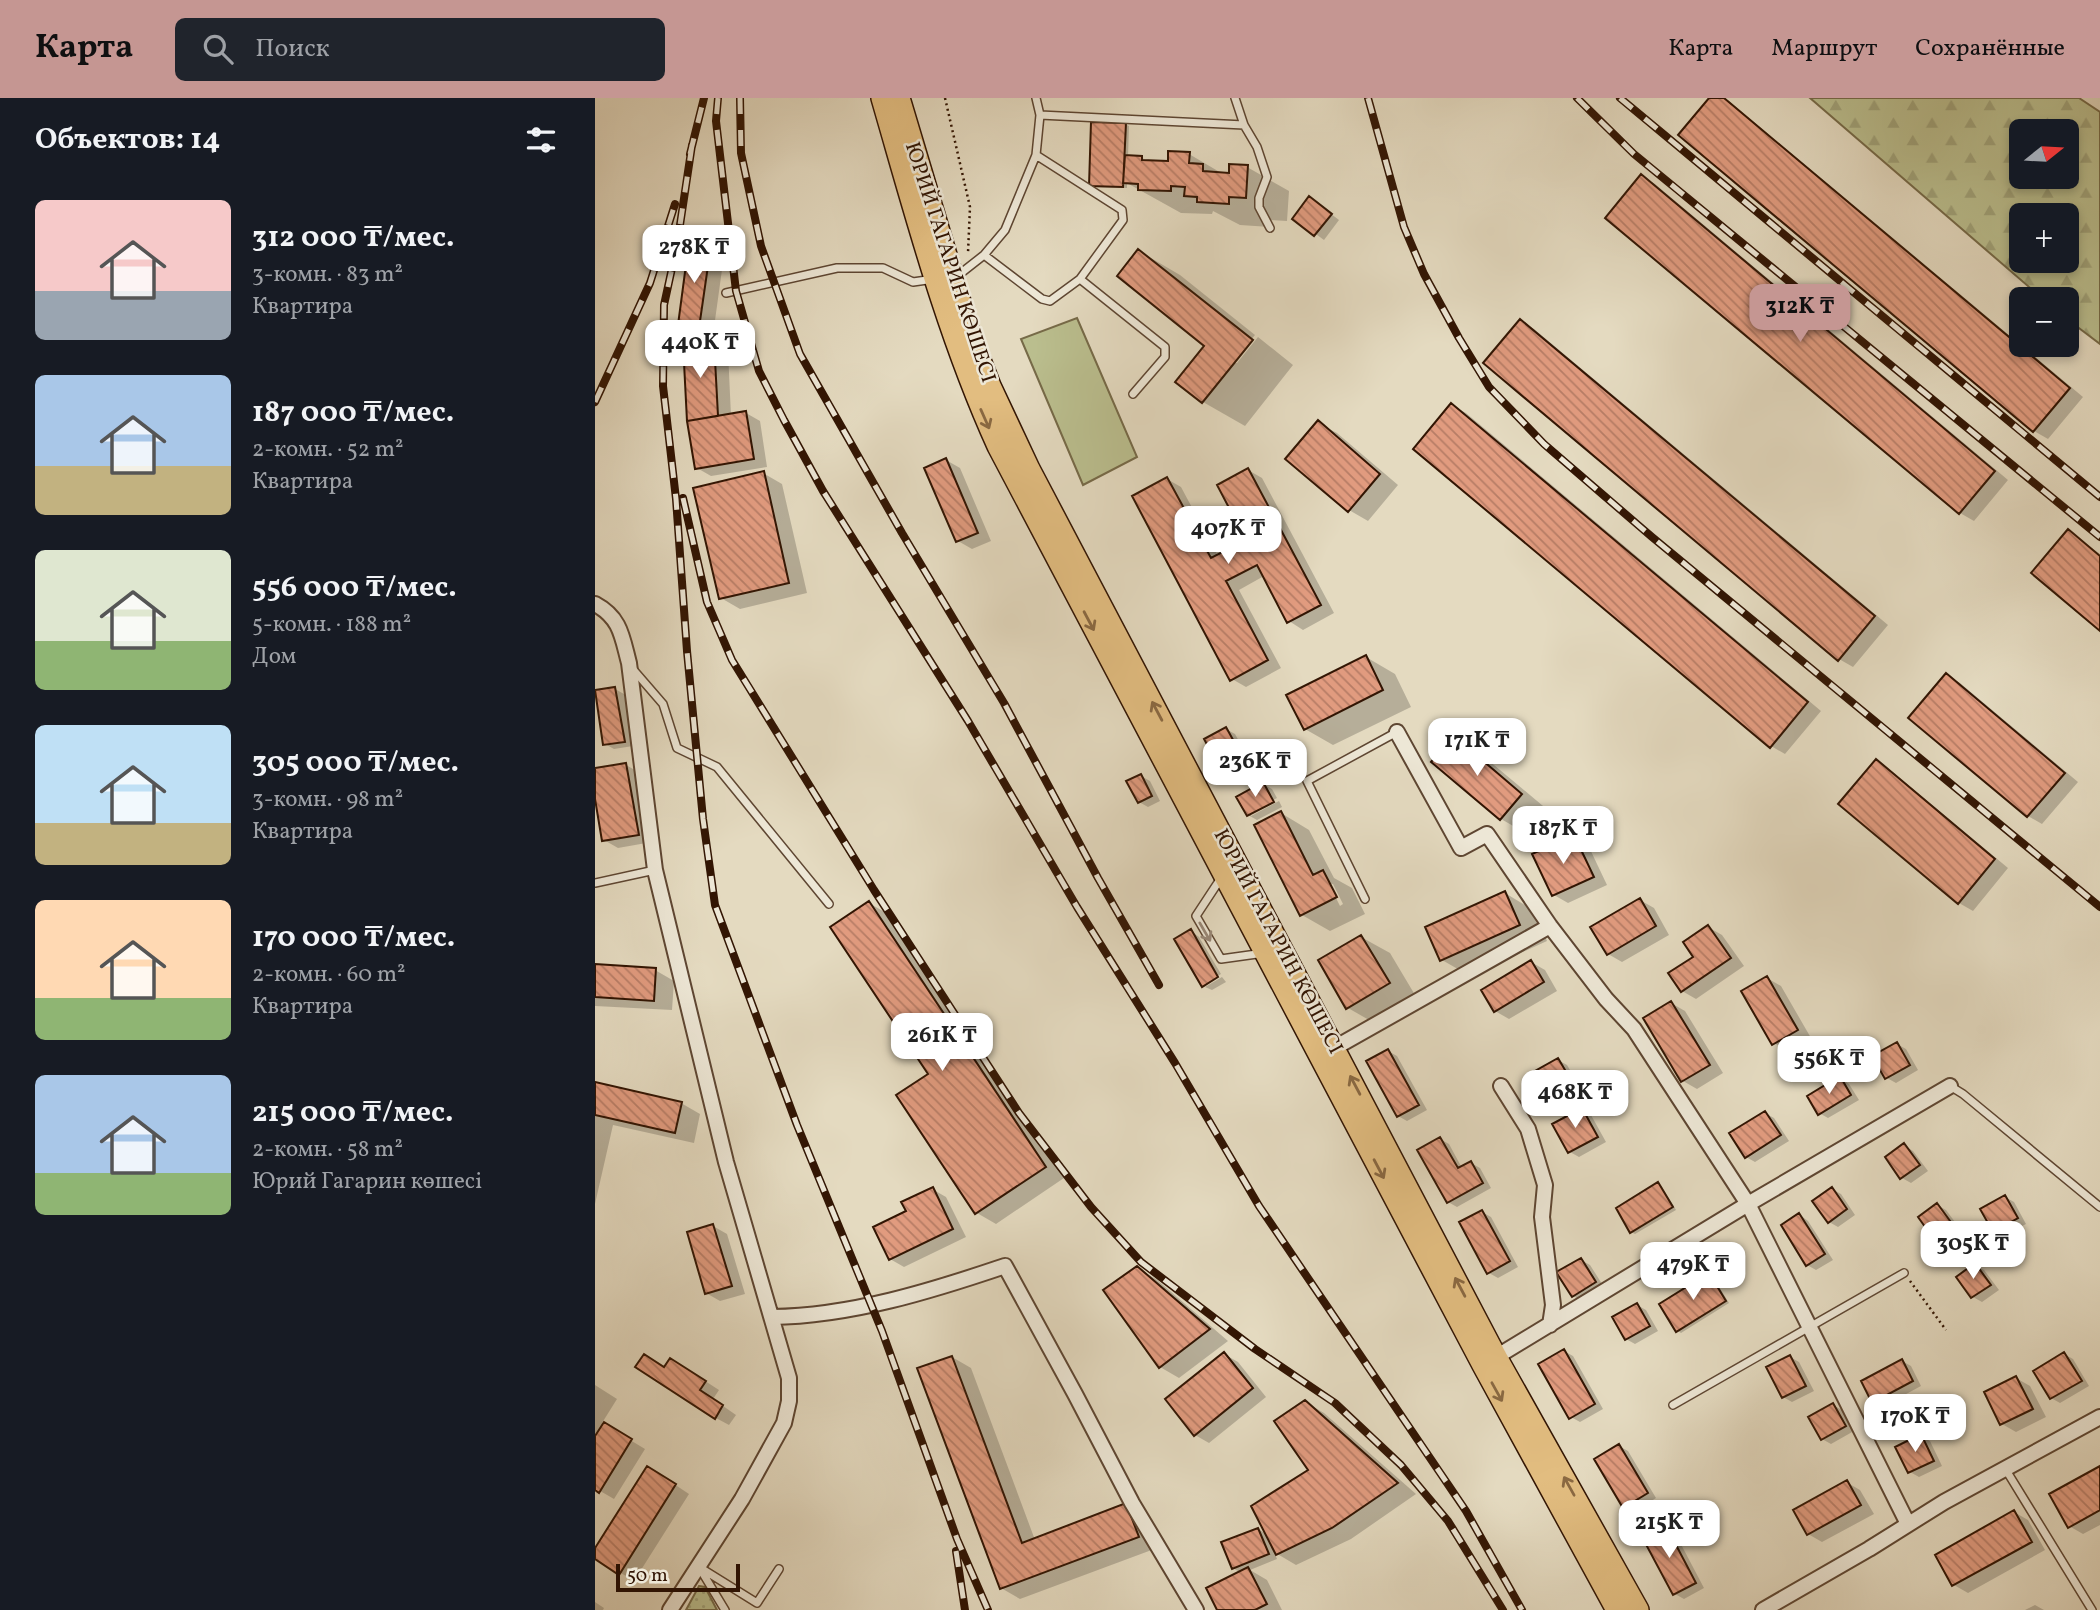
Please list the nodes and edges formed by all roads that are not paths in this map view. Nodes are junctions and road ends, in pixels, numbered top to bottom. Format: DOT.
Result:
graph roads {
  1 [pos="882,98"];
  2 [pos="899,98"];
  3 [pos="1036,98"];
  4 [pos="1235,98"];
  5 [pos="1040,115"];
  6 [pos="1244,125"];
  7 [pos="1036,155"];
  8 [pos="1270,228"];
  9 [pos="984,255"];
  10 [pos="951,276"];
  11 [pos="1080,279"];
  12 [pos="726,293"];
  13 [pos="1133,394"];
  14 [pos="595,604"];
  15 [pos="629,663"];
  16 [pos="1397,732"];
  17 [pos="655,870"];
  18 [pos="1223,874"];
  19 [pos="595,883"];
  20 [pos="1365,899"];
  21 [pos="829,904"];
  22 [pos="1550,926"];
  23 [pos="1265,953"];
  24 [pos="1327,1052"];
  25 [pos="1501,1086"];
  26 [pos="1950,1086"];
  27 [pos="1748,1204"];
  28 [pos="2100,1207"];
  29 [pos="1904,1273"];
  30 [pos="772,1317"];
  31 [pos="1550,1325"];
  32 [pos="1810,1329"];
  33 [pos="1496,1357"];
  34 [pos="1673,1405"];
  35 [pos="2100,1417"];
  36 [pos="2005,1470"];
  37 [pos="1908,1524"];
  38 [pos="698,1567"];
  39 [pos="779,1569"];
  40 [pos="670,1610"];
  41 [pos="725,1610"];
  42 [pos="1196,1610"];
  43 [pos="1617,1610"];
  44 [pos="1638,1610"];
  45 [pos="1763,1610"];
  46 [pos="2092,1610"];
  1 -- 10 [label="main road, ЮРИЙ ГАГАРИН КӨШЕСІ"];
  2 -- 10 [label="main road, ЮРИЙ ГАГАРИН КӨШЕСІ"];
  3 -- 5 [label="lane"];
  4 -- 6 [label="lane"];
  5 -- 6 [label="lane"];
  5 -- 7 [label="lane"];
  6 -- 8 [label="lane"];
  7 -- 9 [label="lane"];
  7 -- 11 [label="lane"];
  9 -- 10 [label="lane"];
  9 -- 11 [label="lane"];
  10 -- 12 [label="lane"];
  10 -- 18 [label="main road, ЮРИЙ ГАГАРИН КӨШЕСІ, one-way"];
  24 -- 10 [label="main road, ЮРИЙ ГАГАРИН КӨШЕСІ, one-way"];
  11 -- 13 [label="lane"];
  14 -- 15 [label="street"];
  15 -- 17 [label="street"];
  15 -- 21 [label="lane"];
  16 -- 20 [label="lane"];
  16 -- 22 [label="street"];
  17 -- 19 [label="lane"];
  17 -- 30 [label="street"];
  18 -- 23 [label="main road, ЮРИЙ ГАГАРИН КӨШЕСІ"];
  18 -- 23 [label="lane, one-way"];
  22 -- 24 [label="street"];
  22 -- 27 [label="street"];
  23 -- 24 [label="main road, ЮРИЙ ГАГАРИН КӨШЕСІ"];
  33 -- 24 [label="main road, ЮРИЙ ГАГАРИН КӨШЕСІ, one-way"];
  24 -- 43 [label="main road, ЮРИЙ ГАГАРИН КӨШЕСІ, one-way"];
  25 -- 31 [label="street"];
  26 -- 27 [label="street"];
  26 -- 28 [label="lane"];
  27 -- 31 [label="street"];
  27 -- 32 [label="street"];
  29 -- 32 [label="lane"];
  30 -- 38 [label="street"];
  30 -- 42 [label="street"];
  31 -- 33 [label="street"];
  32 -- 34 [label="lane"];
  32 -- 37 [label="street"];
  44 -- 33 [label="main road, ЮРИЙ ГАГАРИН КӨШЕСІ, one-way"];
  35 -- 36 [label="street"];
  36 -- 37 [label="street"];
  36 -- 46 [label="lane"];
  37 -- 45 [label="street"];
  38 -- 39 [label="lane"];
  38 -- 40 [label="street"];
  38 -- 41 [label="lane"];
}
